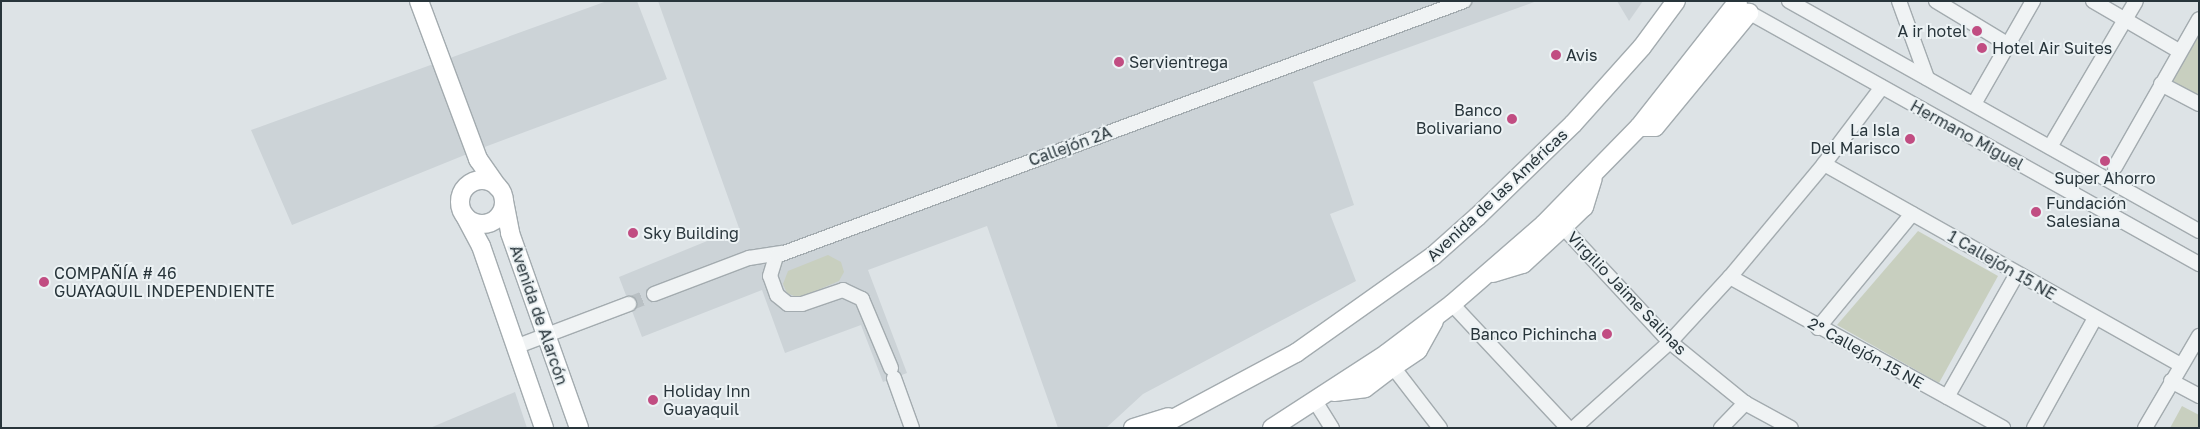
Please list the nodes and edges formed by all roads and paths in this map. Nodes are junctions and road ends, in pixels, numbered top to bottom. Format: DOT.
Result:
graph roads {
  1 [pos="419,1"];
  2 [pos="1464,1"];
  3 [pos="1676,1"];
  4 [pos="1789,1"];
  5 [pos="1899,1"];
  6 [pos="1936,1"];
  7 [pos="2033,1"];
  8 [pos="2093,1"];
  9 [pos="2136,1"];
  10 [pos="1741,6"];
  11 [pos="2126,20"];
  12 [pos="2199,20"];
  13 [pos="2009,44"];
  14 [pos="2179,51"];
  15 [pos="1927,78"];
  16 [pos="2161,84"];
  17 [pos="1882,87"];
  18 [pos="1974,104"];
  19 [pos="2199,104"];
  20 [pos="2050,147"];
  21 [pos="1824,164"];
  22 [pos="2115,167"];
  23 [pos="1595,173"];
  24 [pos="501,194"];
  25 [pos="1912,214"];
  26 [pos="465,216"];
  27 [pos="1563,227"];
  28 [pos="2199,231"];
  29 [pos="782,253"];
  30 [pos="2199,264"];
  31 [pos="2017,274"];
  32 [pos="1486,276"];
  33 [pos="1730,277"];
  34 [pos="654,294"];
  35 [pos="629,304"];
  36 [pos="1452,304"];
  37 [pos="1438,315"];
  38 [pos="2095,318"];
  39 [pos="1818,328"];
  40 [pos="545,336"];
  41 [pos="2199,336"];
  42 [pos="1670,342"];
  43 [pos="515,347"];
  44 [pos="2181,364"];
  45 [pos="1393,367"];
  46 [pos="2171,381"];
  47 [pos="2199,396"];
  48 [pos="1322,397"];
  49 [pos="1947,397"];
  50 [pos="1745,403"];
  51 [pos="1183,414"];
  52 [pos="544,428"];
  53 [pos="579,428"];
  54 [pos="912,428"];
  55 [pos="1132,428"];
  56 [pos="1156,428"];
  57 [pos="1272,428"];
  58 [pos="1332,428"];
  59 [pos="1440,428"];
  60 [pos="1568,428"];
  61 [pos="1574,428"];
  62 [pos="1721,428"];
  63 [pos="1790,428"];
  64 [pos="2003,428"];
  65 [pos="2034,428"];
  66 [pos="2145,428"];
  1 -- 24 [label="main road, Avenida de Alarcón"];
  2 -- 29 [label="street, Callejón 2A"];
  3 -- 51 [label="main road, Avenida de las Américas"];
  4 -- 15 [label="street, Hermano Miguel"];
  5 -- 15 [label="street"];
  6 -- 13 [label="street"];
  7 -- 13 [label="street"];
  8 -- 11 [label="street"];
  9 -- 11 [label="street"];
  10 -- 17 [label="street, Hermano Miguel"];
  10 -- 23 [label="main road"];
  11 -- 14 [label="street"];
  11 -- 20 [label="street"];
  12 -- 14 [label="street"];
  13 -- 18 [label="street"];
  14 -- 16 [label="street"];
  15 -- 18 [label="street, Hermano Miguel"];
  16 -- 19 [label="street"];
  16 -- 22 [label="street"];
  17 -- 21 [label="street"];
  17 -- 30 [label="street, Hermano Miguel"];
  18 -- 20 [label="street, Hermano Miguel"];
  20 -- 28 [label="street, Hermano Miguel"];
  21 -- 25 [label="street, 1 Callejón 15 NE"];
  21 -- 33 [label="street"];
  23 -- 27 [label="main road"];
  23 -- 32 [label="main road"];
  24 -- 26 [label="main road"];
  24 -- 26 [label="main road"];
  24 -- 40 [label="main road, Avenida de Alarcón"];
  25 -- 31 [label="street, 1 Callejón 15 NE"];
  25 -- 39 [label="street"];
  26 -- 43 [label="main road, Avenida de Alarcón"];
  27 -- 32 [label="main road"];
  27 -- 42 [label="street, Virgilio Jaime Salinas"];
  29 -- 34 [label="street, Callejón 2A"];
  29 -- 54 [label="street"];
  31 -- 38 [label="street, 1 Callejón 15 NE"];
  31 -- 49 [label="street"];
  32 -- 36 [label="main road"];
  33 -- 39 [label="street, 2° Callejón 15 NE"];
  33 -- 42 [label="street"];
  35 -- 40 [label="street"];
  36 -- 37 [label="main road"];
  36 -- 60 [label="street"];
  37 -- 45 [label="main road"];
  37 -- 48 [label="main road"];
  38 -- 44 [label="street, 1 Callejón 15 NE"];
  38 -- 65 [label="street"];
  39 -- 49 [label="street, 2° Callejón 15 NE"];
  40 -- 43 [label="street"];
  40 -- 53 [label="main road, Avenida de Alarcón"];
  41 -- 44 [label="street"];
  42 -- 50 [label="street, Virgilio Jaime Salinas"];
  42 -- 61 [label="street"];
  43 -- 52 [label="main road, Avenida de Alarcón"];
  44 -- 46 [label="street"];
  45 -- 48 [label="main road"];
  45 -- 59 [label="street"];
  46 -- 47 [label="street"];
  46 -- 66 [label="street"];
  48 -- 57 [label="main road"];
  48 -- 58 [label="street"];
  49 -- 64 [label="street, 2° Callejón 15 NE"];
  50 -- 62 [label="street"];
  50 -- 63 [label="street, Virgilio Jaime Salinas"];
  51 -- 55 [label="main road"];
  51 -- 56 [label="main road, Avenida de las Américas"];
}
